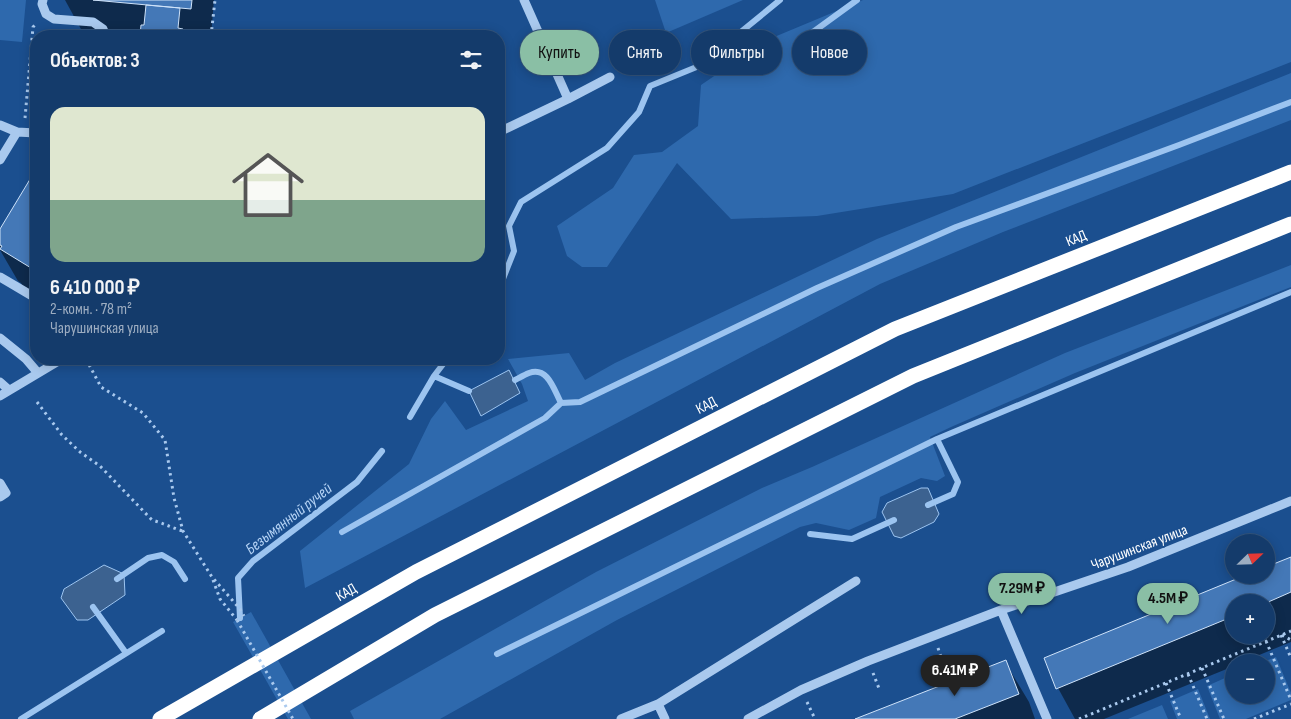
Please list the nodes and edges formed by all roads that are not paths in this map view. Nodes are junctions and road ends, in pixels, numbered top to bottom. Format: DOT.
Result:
graph roads {
  1 [pos="43,0"];
  2 [pos="524,0"];
  3 [pos="104,30"];
  4 [pos="610,77"];
  5 [pos="568,99"];
  6 [pos="0,125"];
  7 [pos="505,129"];
  8 [pos="20,132"];
  9 [pos="30,133"];
  10 [pos="0,160"];
  11 [pos="1291,172"];
  12 [pos="1291,224"];
  13 [pos="0,277"];
  14 [pos="30,295"];
  15 [pos="0,338"];
  16 [pos="30,363"];
  17 [pos="32,365"];
  18 [pos="51,365"];
  19 [pos="38,372"];
  20 [pos="0,382"];
  21 [pos="8,390"];
  22 [pos="0,396"];
  23 [pos="0,483"];
  24 [pos="0,497"];
  25 [pos="1291,501"];
  26 [pos="856,581"];
  27 [pos="1001,610"];
  28 [pos="658,704"];
  29 [pos="160,719"];
  30 [pos="260,719"];
  31 [pos="622,719"];
  32 [pos="665,719"];
  33 [pos="748,719"];
  34 [pos="1047,719"];
  1 -- 3 [label="street"];
  2 -- 5 [label="street"];
  4 -- 5 [label="street"];
  5 -- 7 [label="street"];
  6 -- 8 [label="street"];
  8 -- 9 [label="street"];
  8 -- 10 [label="street"];
  11 -- 29 [label="highway, КАД"];
  12 -- 30 [label="highway"];
  13 -- 14 [label="street"];
  15 -- 16 [label="street"];
  17 -- 19 [label="street"];
  18 -- 19 [label="street"];
  19 -- 21 [label="street"];
  20 -- 21 [label="street"];
  21 -- 22 [label="street"];
  23 -- 24 [label="street"];
  25 -- 27 [label="street, Чарушинская улица"];
  26 -- 28 [label="street"];
  27 -- 33 [label="street, Чарушинская улица"];
  27 -- 34 [label="street"];
  28 -- 31 [label="street"];
  28 -- 32 [label="street"];
}
